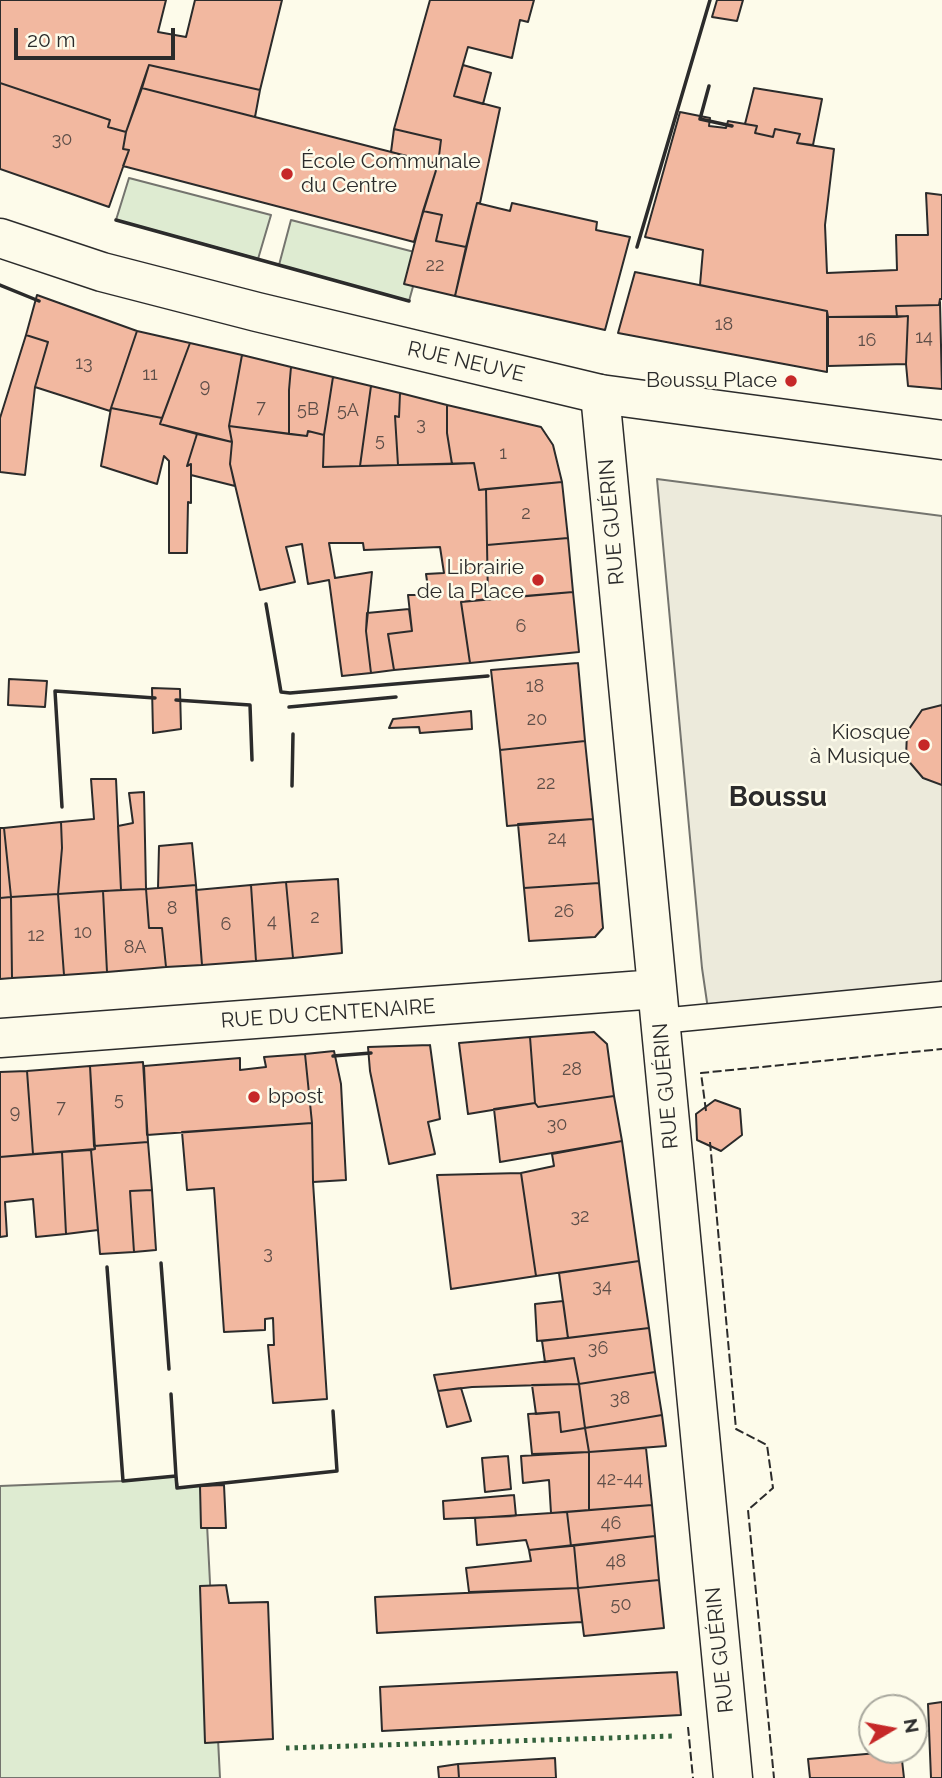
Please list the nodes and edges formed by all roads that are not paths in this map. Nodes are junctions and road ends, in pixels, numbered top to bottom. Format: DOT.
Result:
graph roads {
  1 [pos="0,238"];
  2 [pos="600,394"];
  3 [pos="942,440"];
  4 [pos="942,995"];
  5 [pos="658,1005"];
  6 [pos="0,1038"];
  7 [pos="733,1778"];
  1 -- 2 [label="street, RUE NEUVE"];
  2 -- 3 [label="street, RUE NEUVE"];
  2 -- 5 [label="street, RUE GUÉRIN"];
  4 -- 5 [label="lane"];
  5 -- 6 [label="street, RUE DU CENTENAIRE"];
  5 -- 7 [label="street, RUE GUÉRIN"];
}
